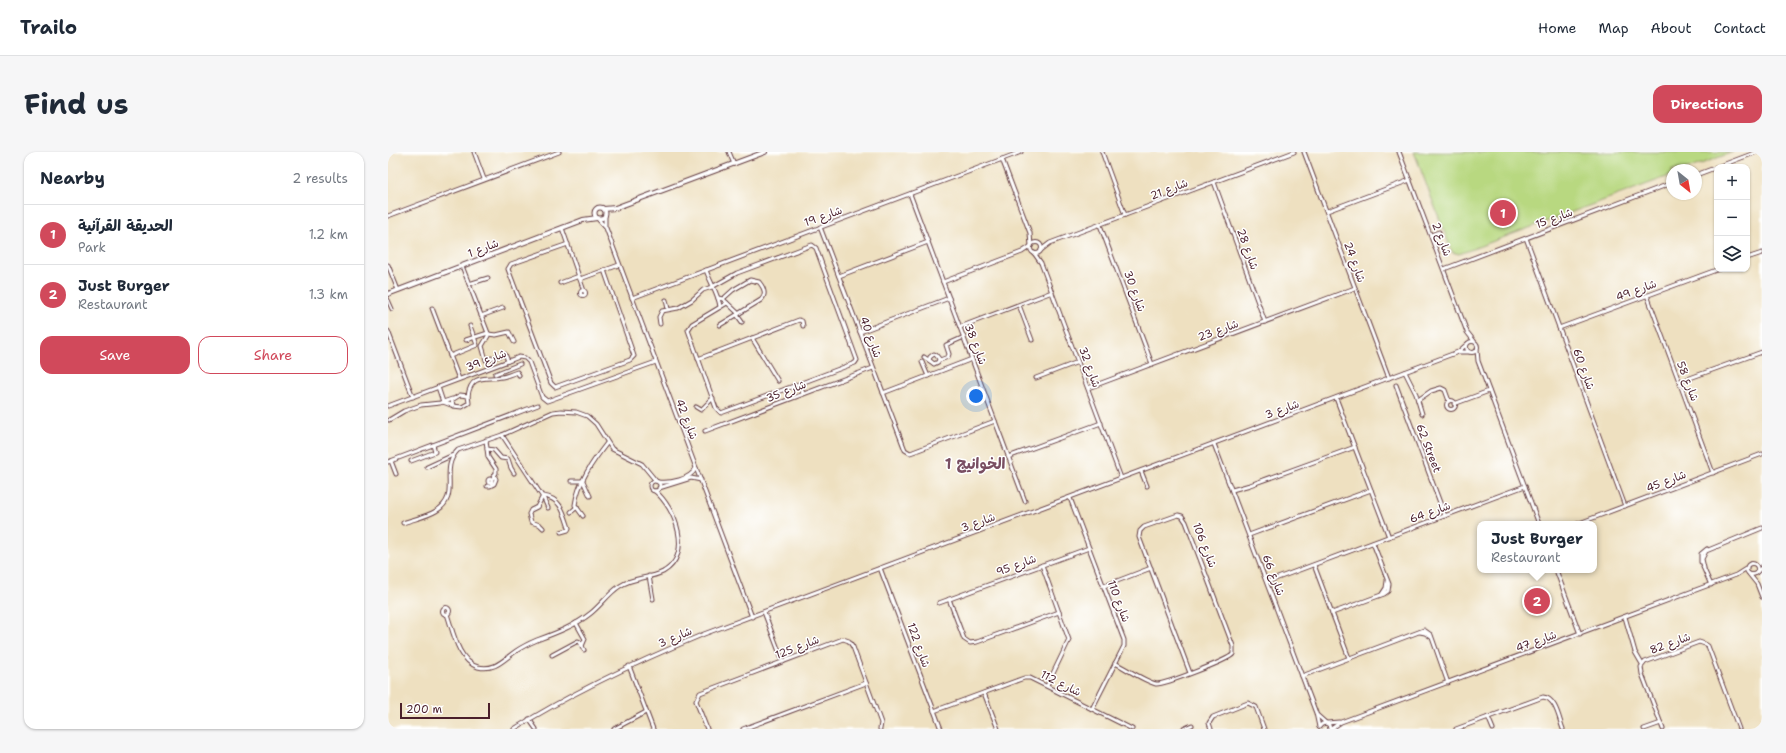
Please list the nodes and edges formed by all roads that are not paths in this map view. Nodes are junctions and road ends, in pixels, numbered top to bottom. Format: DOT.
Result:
graph roads {
  1 [pos="474,152"];
  2 [pos="559,152"];
  3 [pos="729,152"];
  4 [pos="765,152"];
  5 [pos="1021,152"];
  6 [pos="1102,152"];
  7 [pos="1294,152"];
  8 [pos="1304,152"];
  9 [pos="1400,152"];
  10 [pos="1757,152"];
  11 [pos="1002,159"];
  12 [pos="734,164"];
  13 [pos="1702,172"];
  14 [pos="484,179"];
  15 [pos="1410,180"];
  16 [pos="1214,182"];
  17 [pos="1666,186"];
  18 [pos="910,194"];
  19 [pos="615,208"];
  20 [pos="604,209"];
  21 [pos="1326,211"];
  22 [pos="595,212"];
  23 [pos="1126,215"];
  24 [pos="388,216"];
  25 [pos="606,216"];
  26 [pos="598,218"];
  27 [pos="583,220"];
  28 [pos="1100,225"];
  29 [pos="820,227"];
  30 [pos="562,228"];
  31 [pos="606,228"];
  32 [pos="1439,232"];
  33 [pos="1030,233"];
  34 [pos="1431,235"];
  35 [pos="1526,238"];
  36 [pos="928,242"];
  37 [pos="1038,243"];
  38 [pos="1050,243"];
  39 [pos="568,244"];
  40 [pos="1031,246"];
  41 [pos="1041,250"];
  42 [pos="1022,252"];
  43 [pos="1033,253"];
  44 [pos="1762,253"];
  45 [pos="1750,257"];
  46 [pos="1041,263"];
  47 [pos="388,265"];
  48 [pos="619,265"];
  49 [pos="462,266"];
  50 [pos="1444,269"];
  51 [pos="604,270"];
  52 [pos="706,270"];
  53 [pos="1714,271"];
  54 [pos="838,276"];
  55 [pos="580,277"];
  56 [pos="488,278"];
  57 [pos="943,282"];
  58 [pos="560,283"];
  59 [pos="469,284"];
  60 [pos="712,287"];
  61 [pos="1355,288"];
  62 [pos="398,290"];
  63 [pos="584,291"];
  64 [pos="1052,292"];
  65 [pos="388,294"];
  66 [pos="1646,295"];
  67 [pos="632,298"];
  68 [pos="718,298"];
  69 [pos="949,298"];
  70 [pos="723,299"];
  71 [pos="388,300"];
  72 [pos="666,300"];
  73 [pos="727,303"];
  74 [pos="1019,305"];
  75 [pos="720,307"];
  76 [pos="432,308"];
  77 [pos="503,308"];
  78 [pos="392,309"];
  79 [pos="668,309"];
  80 [pos="738,314"];
  81 [pos="481,316"];
  82 [pos="742,322"];
  83 [pos="1265,322"];
  84 [pos="660,324"];
  85 [pos="720,325"];
  86 [pos="470,326"];
  87 [pos="803,326"];
  88 [pos="960,327"];
  89 [pos="1559,328"];
  90 [pos="388,331"];
  91 [pos="860,332"];
  92 [pos="1467,332"];
  93 [pos="488,333"];
  94 [pos="474,337"];
  95 [pos="964,337"];
  96 [pos="752,338"];
  97 [pos="390,340"];
  98 [pos="466,340"];
  99 [pos="1032,340"];
  100 [pos="1474,341"];
  101 [pos="514,342"];
  102 [pos="1467,344"];
  103 [pos="1477,350"];
  104 [pos="1458,352"];
  105 [pos="1470,352"];
  106 [pos="1762,352"];
  107 [pos="450,356"];
  108 [pos="924,357"];
  109 [pos="698,359"];
  110 [pos="938,359"];
  111 [pos="972,359"];
  112 [pos="510,360"];
  113 [pos="930,361"];
  114 [pos="656,362"];
  115 [pos="922,362"];
  116 [pos="1078,362"];
  117 [pos="1478,362"];
  118 [pos="520,364"];
  119 [pos="936,364"];
  120 [pos="1152,364"];
  121 [pos="514,366"];
  122 [pos="873,368"];
  123 [pos="939,372"];
  124 [pos="1405,372"];
  125 [pos="495,374"];
  126 [pos="928,376"];
  127 [pos="1036,378"];
  128 [pos="1389,378"];
  129 [pos="459,379"];
  130 [pos="778,381"];
  131 [pos="1679,382"];
  132 [pos="1396,385"];
  133 [pos="800,386"];
  134 [pos="438,387"];
  135 [pos="1088,388"];
  136 [pos="1489,391"];
  137 [pos="883,393"];
  138 [pos="804,394"];
  139 [pos="468,396"];
  140 [pos="413,397"];
  141 [pos="713,398"];
  142 [pos="1336,398"];
  143 [pos="452,399"];
  144 [pos="1418,400"];
  145 [pos="1449,401"];
  146 [pos="444,402"];
  147 [pos="1454,404"];
  148 [pos="538,405"];
  149 [pos="388,406"];
  150 [pos="453,406"];
  151 [pos="696,407"];
  152 [pos="1422,414"];
  153 [pos="390,420"];
  154 [pos="995,421"];
  155 [pos="1101,423"];
  156 [pos="705,431"];
  157 [pos="502,435"];
  158 [pos="486,440"];
  159 [pos="607,443"];
  160 [pos="1214,444"];
  161 [pos="433,445"];
  162 [pos="1355,447"];
  163 [pos="487,449"];
  164 [pos="435,453"];
  165 [pos="1762,454"];
  166 [pos="453,455"];
  167 [pos="1008,457"];
  168 [pos="390,461"];
  169 [pos="411,461"];
  170 [pos="438,461"];
  171 [pos="427,467"];
  172 [pos="696,468"];
  173 [pos="1141,471"];
  174 [pos="514,473"];
  175 [pos="1713,473"];
  176 [pos="396,474"];
  177 [pos="494,475"];
  178 [pos="1121,478"];
  179 [pos="701,480"];
  180 [pos="570,481"];
  181 [pos="583,481"];
  182 [pos="655,482"];
  183 [pos="1148,486"];
  184 [pos="1525,486"];
  185 [pos="657,489"];
  186 [pos="1232,490"];
  187 [pos="1371,490"];
  188 [pos="543,496"];
  189 [pos="590,496"];
  190 [pos="1070,498"];
  191 [pos="1025,501"];
  192 [pos="1625,506"];
  193 [pos="577,507"];
  194 [pos="548,508"];
  195 [pos="571,512"];
  196 [pos="583,516"];
  197 [pos="1445,516"];
  198 [pos="1538,521"];
  199 [pos="1584,521"];
  200 [pos="403,523"];
  201 [pos="543,528"];
  202 [pos="1762,528"];
  203 [pos="561,532"];
  204 [pos="1249,535"];
  205 [pos="1389,537"];
  206 [pos="1372,543"];
  207 [pos="1089,548"];
  208 [pos="1042,565"];
  209 [pos="1314,565"];
  210 [pos="1755,565"];
  211 [pos="1762,566"];
  212 [pos="880,568"];
  213 [pos="1151,568"];
  214 [pos="1747,568"];
  215 [pos="1757,572"];
  216 [pos="1557,573"];
  217 [pos="1749,574"];
  218 [pos="1736,575"];
  219 [pos="650,576"];
  220 [pos="1267,582"];
  221 [pos="1757,584"];
  222 [pos="1710,585"];
  223 [pos="1104,586"];
  224 [pos="1762,597"];
  225 [pos="653,599"];
  226 [pos="949,600"];
  227 [pos="939,603"];
  228 [pos="764,612"];
  229 [pos="1059,612"];
  230 [pos="1332,613"];
  231 [pos="447,614"];
  232 [pos="752,617"];
  233 [pos="1626,617"];
  234 [pos="576,624"];
  235 [pos="1580,634"];
  236 [pos="582,646"];
  237 [pos="584,650"];
  238 [pos="552,655"];
  239 [pos="1349,658"];
  240 [pos="782,662"];
  241 [pos="1115,663"];
  242 [pos="1642,664"];
  243 [pos="629,666"];
  244 [pos="1190,673"];
  245 [pos="1302,676"];
  246 [pos="866,683"];
  247 [pos="1448,683"];
  248 [pos="1047,686"];
  249 [pos="984,693"];
  250 [pos="1092,709"];
  251 [pos="934,711"];
  252 [pos="646,712"];
  253 [pos="1316,713"];
  254 [pos="1488,717"];
  255 [pos="530,719"];
  256 [pos="1341,722"];
  257 [pos="1326,723"];
  258 [pos="1660,723"];
  259 [pos="1192,725"];
  260 [pos="1319,728"];
  261 [pos="514,729"];
  262 [pos="536,729"];
  263 [pos="614,729"];
  264 [pos="653,729"];
  265 [pos="707,729"];
  266 [pos="743,729"];
  267 [pos="880,729"];
  268 [pos="940,729"];
  269 [pos="998,729"];
  270 [pos="1132,729"];
  271 [pos="1183,729"];
  272 [pos="1211,729"];
  273 [pos="1264,729"];
  274 [pos="1331,729"];
  275 [pos="1456,729"];
  276 [pos="1493,729"];
  277 [pos="1563,729"];
  278 [pos="1644,729"];
  279 [pos="1663,729"];
  280 [pos="1739,729"];
  1 -- 14 [label="street"];
  2 -- 14 [label="street"];
  3 -- 12 [label="street"];
  4 -- 12 [label="street"];
  5 -- 11 [label="street, شارع 19"];
  6 -- 23 [label="street"];
  7 -- 16 [label="street, شارع 21"];
  8 -- 21 [label="street, شارع 24"];
  9 -- 15 [label="street, شارع 2"];
  10 -- 13 [label="street"];
  11 -- 18 [label="street, شارع 19"];
  11 -- 33 [label="street"];
  12 -- 19 [label="street"];
  14 -- 24 [label="street"];
  15 -- 21 [label="street"];
  15 -- 34 [label="street, شارع 2"];
  16 -- 23 [label="street, شارع 21"];
  16 -- 83 [label="street, شارع 28"];
  17 -- 35 [label="street, شارع 15"];
  18 -- 29 [label="street, شارع 19"];
  18 -- 36 [label="street, شارع 38"];
  19 -- 20 [label="street"];
  19 -- 25 [label="street"];
  20 -- 22 [label="street"];
  20 -- 25 [label="street"];
  21 -- 61 [label="street, شارع 24"];
  22 -- 26 [label="street"];
  22 -- 27 [label="street, شارع 1"];
  23 -- 28 [label="street, شارع 21"];
  25 -- 26 [label="street"];
  25 -- 31 [label="street, شارع 42"];
  26 -- 27 [label="street, شارع 1"];
  26 -- 31 [label="street, شارع 42"];
  27 -- 30 [label="street, شارع 1"];
  28 -- 38 [label="street, شارع 21"];
  28 -- 120 [label="street, شارع 30"];
  29 -- 52 [label="street, شارع 19"];
  29 -- 54 [label="street, شارع 40"];
  30 -- 39 [label="street"];
  30 -- 49 [label="street, شارع 1"];
  31 -- 48 [label="street, شارع 42"];
  32 -- 34 [label="street"];
  33 -- 37 [label="street"];
  33 -- 40 [label="street"];
  34 -- 50 [label="street, شارع 2"];
  35 -- 50 [label="street, شارع 15"];
  35 -- 89 [label="street, شارع 60"];
  36 -- 54 [label="street"];
  36 -- 57 [label="street, شارع 38"];
  37 -- 38 [label="street, شارع 21"];
  37 -- 40 [label="street"];
  37 -- 41 [label="street"];
  38 -- 41 [label="street, شارع 21"];
  39 -- 51 [label="street"];
  39 -- 55 [label="street"];
  40 -- 42 [label="street"];
  40 -- 43 [label="street"];
  41 -- 43 [label="street"];
  41 -- 46 [label="street, شارع 32"];
  42 -- 43 [label="street"];
  42 -- 57 [label="street"];
  43 -- 46 [label="street, شارع 32"];
  44 -- 45 [label="street"];
  46 -- 64 [label="street, شارع 32"];
  47 -- 62 [label="street"];
  48 -- 51 [label="street"];
  48 -- 67 [label="street, شارع 42"];
  49 -- 59 [label="street"];
  49 -- 62 [label="street, شارع 1"];
  50 -- 92 [label="street, شارع 2"];
  51 -- 55 [label="street"];
  52 -- 60 [label="street"];
  52 -- 67 [label="street, شارع 19"];
  53 -- 66 [label="street, شارع 49"];
  54 -- 91 [label="street, شارع 40"];
  55 -- 58 [label="street"];
  55 -- 63 [label="street"];
  56 -- 59 [label="street"];
  57 -- 69 [label="street, شارع 38"];
  59 -- 81 [label="street"];
  60 -- 68 [label="street"];
  60 -- 79 [label="street"];
  60 -- 133 [label="street"];
  61 -- 83 [label="street, شارع 23"];
  61 -- 128 [label="street, شارع 24"];
  62 -- 65 [label="street, شارع 1"];
  64 -- 74 [label="street"];
  64 -- 116 [label="street, شارع 32"];
  66 -- 89 [label="street, شارع 49"];
  66 -- 131 [label="street, شارع 58"];
  67 -- 114 [label="street, شارع 42"];
  68 -- 70 [label="street"];
  68 -- 75 [label="street"];
  69 -- 88 [label="street, شارع 38"];
  69 -- 91 [label="street"];
  70 -- 73 [label="street"];
  70 -- 80 [label="street"];
  71 -- 78 [label="street"];
  72 -- 79 [label="street"];
  73 -- 75 [label="street"];
  73 -- 80 [label="street"];
  74 -- 88 [label="street"];
  74 -- 99 [label="street"];
  75 -- 109 [label="street"];
  76 -- 107 [label="street"];
  77 -- 81 [label="street"];
  79 -- 84 [label="street"];
  80 -- 82 [label="street"];
  80 -- 85 [label="street"];
  81 -- 93 [label="street"];
  83 -- 120 [label="street, شارع 23"];
  86 -- 94 [label="street"];
  87 -- 96 [label="street"];
  88 -- 95 [label="street, شارع 38"];
  89 -- 192 [label="street, شارع 60"];
  90 -- 97 [label="street"];
  91 -- 122 [label="street, شارع 40"];
  92 -- 100 [label="street, شارع 2"];
  92 -- 102 [label="street, شارع 2"];
  93 -- 94 [label="street"];
  93 -- 101 [label="street"];
  93 -- 112 [label="street"];
  94 -- 98 [label="street"];
  94 -- 107 [label="street"];
  95 -- 110 [label="street"];
  95 -- 111 [label="street, شارع 38"];
  96 -- 109 [label="street"];
  96 -- 130 [label="street"];
  97 -- 140 [label="street"];
  100 -- 102 [label="street"];
  100 -- 103 [label="street"];
  102 -- 104 [label="street, شارع 3"];
  102 -- 105 [label="street"];
  103 -- 105 [label="street"];
  103 -- 117 [label="street"];
  104 -- 105 [label="street, شارع 3"];
  104 -- 124 [label="street, شارع 3"];
  105 -- 117 [label="street"];
  106 -- 131 [label="street"];
  107 -- 129 [label="street"];
  108 -- 113 [label="street"];
  109 -- 141 [label="street"];
  110 -- 113 [label="street"];
  110 -- 119 [label="street"];
  111 -- 123 [label="street"];
  111 -- 154 [label="street, شارع 38"];
  112 -- 114 [label="street, شارع 39"];
  112 -- 121 [label="street"];
  112 -- 129 [label="street, شارع 39"];
  113 -- 119 [label="street"];
  114 -- 172 [label="street, شارع 42"];
  115 -- 126 [label="street"];
  116 -- 127 [label="street"];
  116 -- 135 [label="street, شارع 32"];
  117 -- 136 [label="street"];
  118 -- 121 [label="street"];
  119 -- 123 [label="street"];
  120 -- 135 [label="street, شارع 23"];
  121 -- 125 [label="street"];
  121 -- 139 [label="street"];
  122 -- 137 [label="street, شارع 40"];
  122 -- 138 [label="street, شارع 35"];
  123 -- 126 [label="street"];
  124 -- 128 [label="street, شارع 3"];
  124 -- 144 [label="street"];
  126 -- 137 [label="street"];
  128 -- 142 [label="street, شارع 3"];
  129 -- 134 [label="street, شارع 39"];
  131 -- 175 [label="street, شارع 58"];
  132 -- 197 [label="street, 62 Street"];
  133 -- 138 [label="street"];
  133 -- 141 [label="street"];
  134 -- 140 [label="street, شارع 39"];
  134 -- 146 [label="street"];
  135 -- 155 [label="street, شارع 32"];
  136 -- 147 [label="street"];
  136 -- 184 [label="street"];
  137 -- 154 [label="street, شارع 40"];
  138 -- 156 [label="street, شارع 35"];
  139 -- 143 [label="street"];
  139 -- 150 [label="street"];
  140 -- 149 [label="street, شارع 39"];
  141 -- 151 [label="street"];
  142 -- 160 [label="street, شارع 3"];
  142 -- 162 [label="street"];
  143 -- 146 [label="street"];
  143 -- 150 [label="street"];
  144 -- 145 [label="street"];
  144 -- 152 [label="street"];
  145 -- 147 [label="street"];
  145 -- 147 [label="street"];
  146 -- 150 [label="street"];
  146 -- 153 [label="street"];
  148 -- 161 [label="street"];
  154 -- 167 [label="street, شارع 38"];
  155 -- 167 [label="street"];
  155 -- 178 [label="street, شارع 32"];
  157 -- 158 [label="street"];
  157 -- 159 [label="street"];
  157 -- 188 [label="street"];
  158 -- 163 [label="street"];
  158 -- 166 [label="street"];
  159 -- 181 [label="street"];
  159 -- 182 [label="street"];
  160 -- 173 [label="street, شارع 3"];
  160 -- 186 [label="street, شارع 66"];
  161 -- 164 [label="street"];
  161 -- 168 [label="street"];
  162 -- 186 [label="street"];
  162 -- 187 [label="street"];
  163 -- 174 [label="street"];
  163 -- 177 [label="street"];
  164 -- 169 [label="street"];
  164 -- 170 [label="street"];
  165 -- 175 [label="street, شارع 45"];
  166 -- 170 [label="street"];
  166 -- 200 [label="street"];
  167 -- 191 [label="street, شارع 38"];
  168 -- 176 [label="street"];
  170 -- 171 [label="street"];
  172 -- 179 [label="street, شارع 42"];
  172 -- 182 [label="street"];
  173 -- 178 [label="street, شارع 3"];
  173 -- 183 [label="street"];
  175 -- 192 [label="street, شارع 45"];
  177 -- 177 [label="street"];
  178 -- 190 [label="street, شارع 3"];
  179 -- 185 [label="street"];
  179 -- 232 [label="street, شارع 42"];
  180 -- 181 [label="street"];
  181 -- 189 [label="street"];
  181 -- 193 [label="street"];
  182 -- 185 [label="street"];
  182 -- 185 [label="street"];
  184 -- 197 [label="street, شارع 64"];
  184 -- 198 [label="street"];
  185 -- 219 [label="street"];
  186 -- 204 [label="street, شارع 66"];
  187 -- 204 [label="street"];
  187 -- 205 [label="street"];
  188 -- 194 [label="street"];
  188 -- 201 [label="street"];
  188 -- 203 [label="street"];
  190 -- 207 [label="street, شارع 110"];
  190 -- 212 [label="street, شارع 3"];
  192 -- 199 [label="street, شارع 45"];
  193 -- 195 [label="street"];
  193 -- 196 [label="street"];
  197 -- 205 [label="street, شارع 64"];
  202 -- 222 [label="street"];
  204 -- 220 [label="street, شارع 66"];
  205 -- 206 [label="street, شارع 64"];
  206 -- 209 [label="street, شارع 64"];
  206 -- 230 [label="street"];
  207 -- 208 [label="street, شارع 95"];
  207 -- 223 [label="street, شارع 110"];
  208 -- 226 [label="street, شارع 95"];
  208 -- 229 [label="street"];
  209 -- 220 [label="street, شارع 64"];
  209 -- 230 [label="street"];
  210 -- 211 [label="street"];
  210 -- 214 [label="street"];
  210 -- 215 [label="street"];
  211 -- 215 [label="street"];
  212 -- 228 [label="street, شارع 3"];
  212 -- 251 [label="street, شارع 122"];
  213 -- 223 [label="street"];
  213 -- 244 [label="street, شارع 106"];
  213 -- 244 [label="street, شارع 106"];
  214 -- 217 [label="street"];
  214 -- 218 [label="street, شارع 47"];
  215 -- 217 [label="street"];
  215 -- 221 [label="street"];
  216 -- 235 [label="street"];
  217 -- 218 [label="street, شارع 47"];
  217 -- 221 [label="street"];
  218 -- 222 [label="street, شارع 47"];
  219 -- 225 [label="street"];
  219 -- 234 [label="street"];
  220 -- 245 [label="street, شارع 66"];
  221 -- 224 [label="street"];
  222 -- 233 [label="street, شارع 47"];
  223 -- 241 [label="street, شارع 110"];
  226 -- 227 [label="street, شارع 95"];
  226 -- 229 [label="street"];
  228 -- 232 [label="street, شارع 3"];
  228 -- 240 [label="street"];
  229 -- 248 [label="street"];
  230 -- 239 [label="street"];
  231 -- 234 [label="street"];
  232 -- 243 [label="street, شارع 3"];
  233 -- 235 [label="street, شارع 47"];
  233 -- 242 [label="street"];
  234 -- 236 [label="street"];
  235 -- 247 [label="street, شارع 47"];
  236 -- 237 [label="street"];
  236 -- 238 [label="street"];
  239 -- 245 [label="street"];
  239 -- 247 [label="street"];
  240 -- 246 [label="street, شارع 125"];
  240 -- 265 [label="street, شارع 125"];
  241 -- 244 [label="street"];
  241 -- 250 [label="street, شارع 110"];
  242 -- 258 [label="street, شارع 82"];
  242 -- 280 [label="street, شارع 82"];
  243 -- 252 [label="street"];
  243 -- 255 [label="street, شارع 3"];
  245 -- 253 [label="street, شارع 66"];
  246 -- 266 [label="street"];
  246 -- 267 [label="street, شارع 125"];
  247 -- 256 [label="street, شارع 47"];
  248 -- 249 [label="street, شارع 112"];
  248 -- 250 [label="street, شارع 112"];
  249 -- 251 [label="street, شارع 112"];
  249 -- 269 [label="street"];
  250 -- 270 [label="street, شارع 112"];
  251 -- 268 [label="street, شارع 122"];
  252 -- 263 [label="street"];
  252 -- 264 [label="street"];
  253 -- 257 [label="street, شارع 66"];
  253 -- 260 [label="street, شارع 66"];
  254 -- 275 [label="street"];
  254 -- 276 [label="street"];
  254 -- 277 [label="street"];
  255 -- 261 [label="street, شارع 3"];
  255 -- 262 [label="street"];
  256 -- 257 [label="street, شارع 47"];
  256 -- 274 [label="street, شارع 47"];
  257 -- 260 [label="street"];
  257 -- 274 [label="street, شارع 66"];
  258 -- 278 [label="street"];
  258 -- 279 [label="street, شارع 82"];
  259 -- 271 [label="street"];
  272 -- 273 [label="street"];
}
